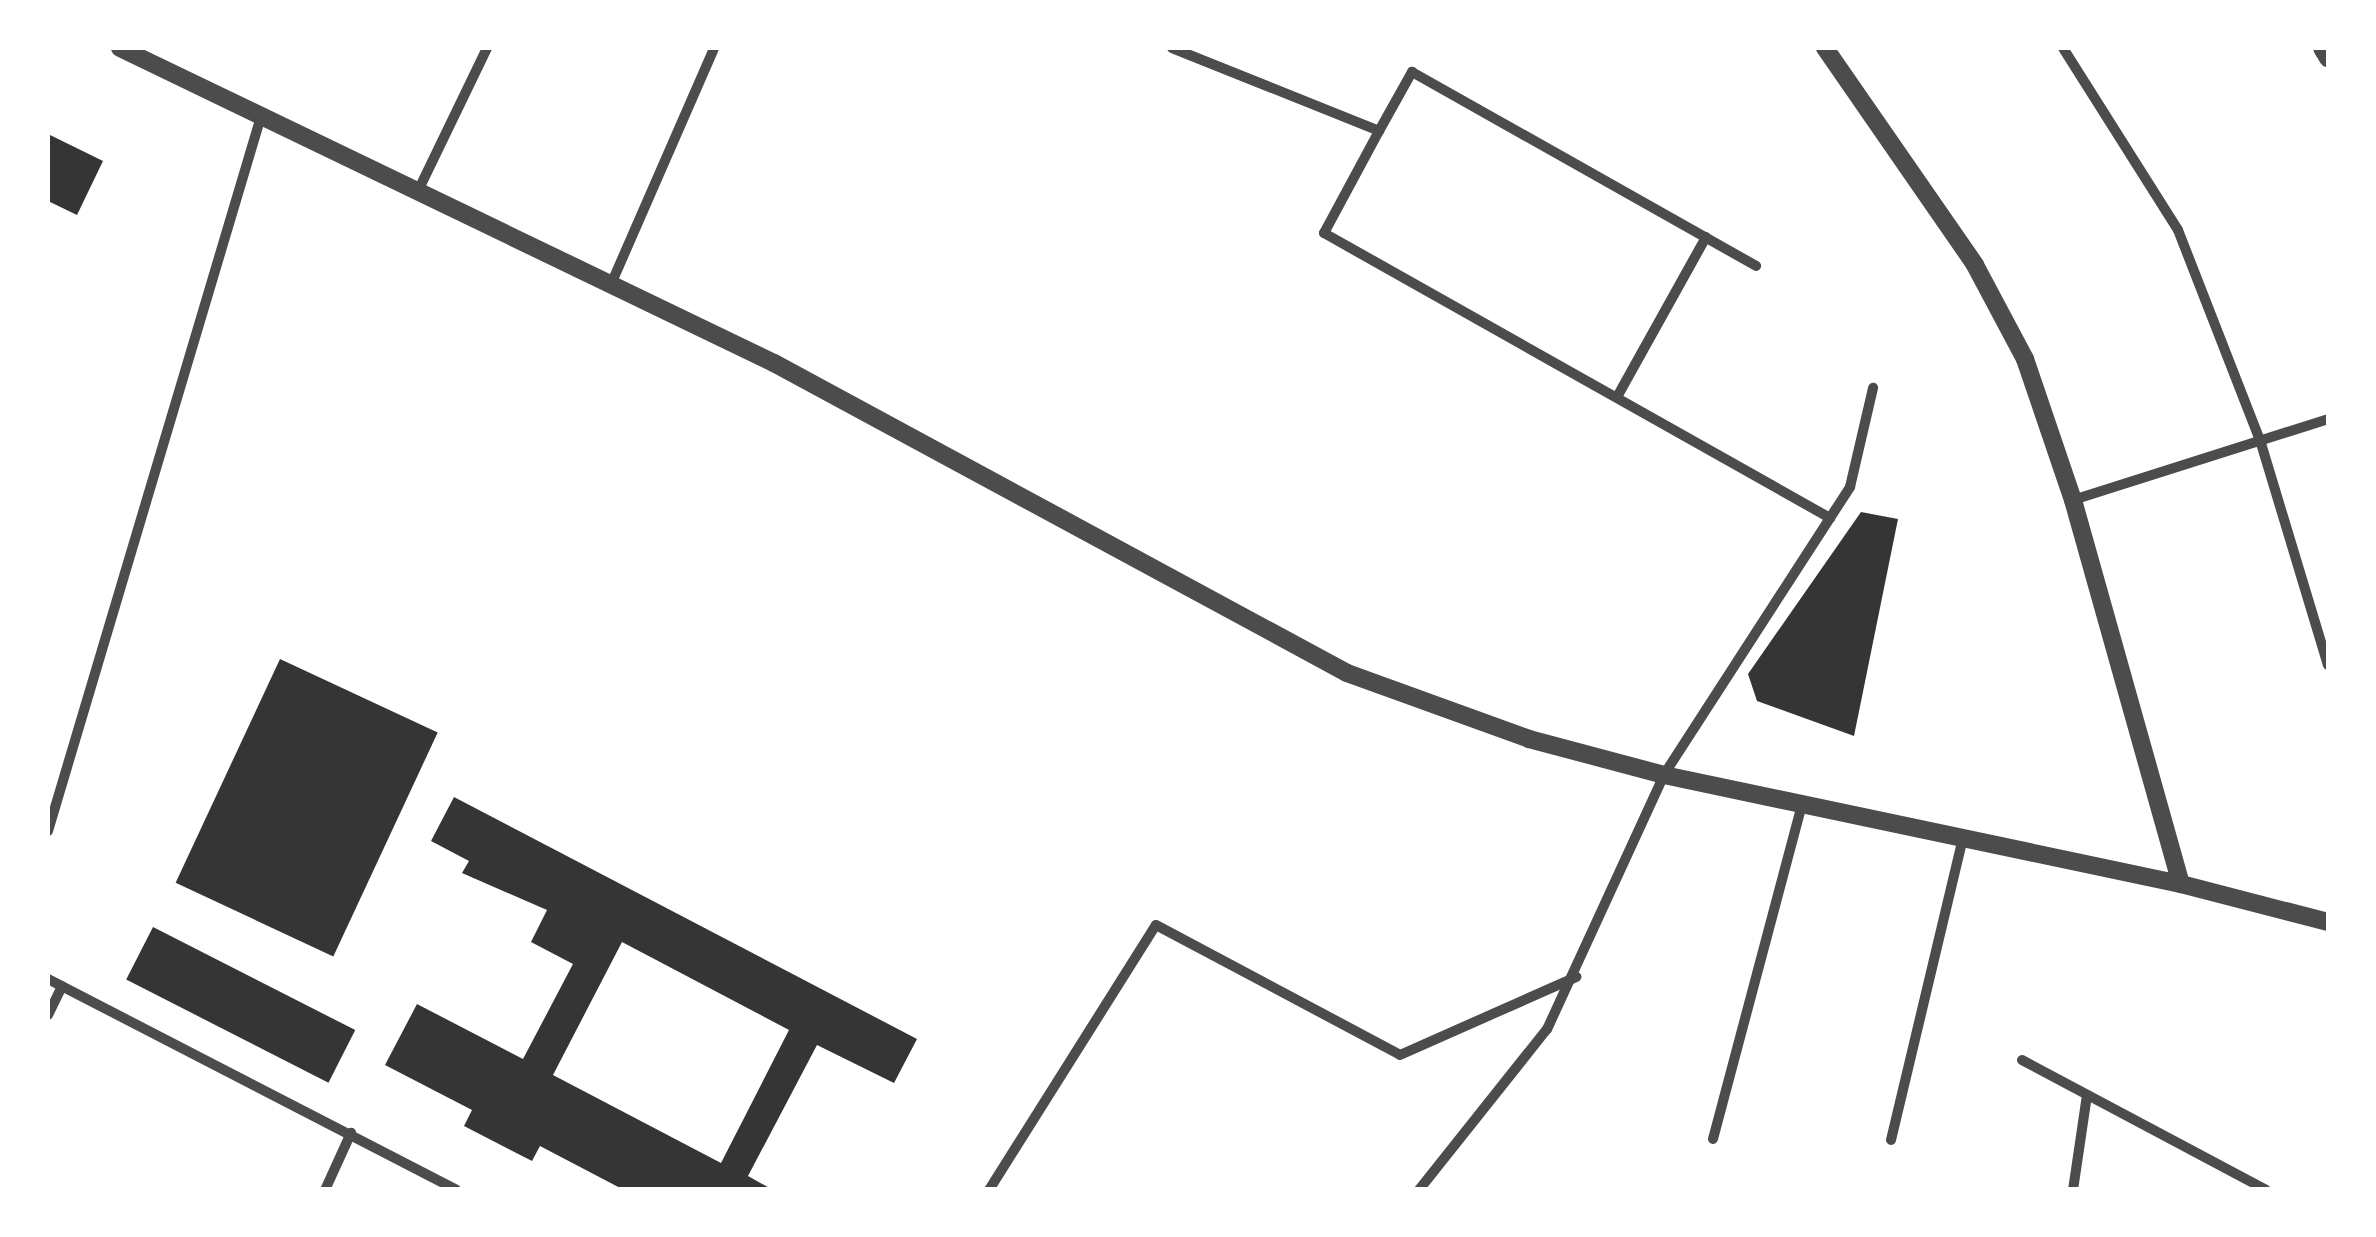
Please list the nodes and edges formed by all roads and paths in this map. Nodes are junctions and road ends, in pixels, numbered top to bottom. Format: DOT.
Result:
graph roads {
  1 [pos="120,48"];
  2 [pos="486,48"];
  3 [pos="714,48"];
  4 [pos="1172,48"];
  5 [pos="1824,48"];
  6 [pos="2063,48"];
  7 [pos="2322,48"];
  8 [pos="2328,58"];
  9 [pos="260,120"];
  10 [pos="1379,131"];
  11 [pos="418,193"];
  12 [pos="1706,237"];
  13 [pos="1756,266"];
  14 [pos="612,282"];
  15 [pos="1873,388"];
  16 [pos="1618,397"];
  17 [pos="2328,419"];
  18 [pos="2260,440"];
  19 [pos="2073,500"];
  20 [pos="1830,518"];
  21 [pos="2328,665"];
  22 [pos="1664,776"];
  23 [pos="1801,808"];
  24 [pos="48,831"];
  25 [pos="1962,841"];
  26 [pos="2180,884"];
  27 [pos="2328,922"];
  28 [pos="1576,977"];
  29 [pos="48,978"];
  30 [pos="62,986"];
  31 [pos="48,1015"];
  32 [pos="2022,1060"];
  33 [pos="2087,1095"];
  34 [pos="350,1133"];
  35 [pos="1713,1138"];
  36 [pos="1891,1140"];
  37 [pos="325,1190"];
  38 [pos="456,1190"];
  39 [pos="988,1190"];
  40 [pos="1419,1190"];
  41 [pos="2073,1190"];
  42 [pos="2266,1190"];
  1 -- 9 [label="street"];
  2 -- 11 [label="street"];
  3 -- 14 [label="street"];
  4 -- 10 [label="street"];
  5 -- 19 [label="street"];
  6 -- 18 [label="street"];
  7 -- 8 [label="street"];
  9 -- 11 [label="street"];
  9 -- 24 [label="street"];
  10 -- 12 [label="street"];
  10 -- 16 [label="street"];
  11 -- 14 [label="street"];
  12 -- 13 [label="street"];
  12 -- 16 [label="street"];
  14 -- 22 [label="street"];
  15 -- 20 [label="street"];
  16 -- 20 [label="street"];
  17 -- 18 [label="street"];
  18 -- 19 [label="street"];
  18 -- 21 [label="street"];
  19 -- 26 [label="street"];
  20 -- 22 [label="street"];
  22 -- 23 [label="street"];
  22 -- 28 [label="street"];
  23 -- 25 [label="street"];
  23 -- 35 [label="street"];
  25 -- 26 [label="street"];
  25 -- 36 [label="street"];
  26 -- 27 [label="street"];
  28 -- 39 [label="street"];
  28 -- 40 [label="street"];
  29 -- 30 [label="street"];
  30 -- 31 [label="street"];
  30 -- 34 [label="street"];
  32 -- 33 [label="street"];
  33 -- 41 [label="street"];
  33 -- 42 [label="street"];
  34 -- 37 [label="street"];
  34 -- 38 [label="street"];
}
